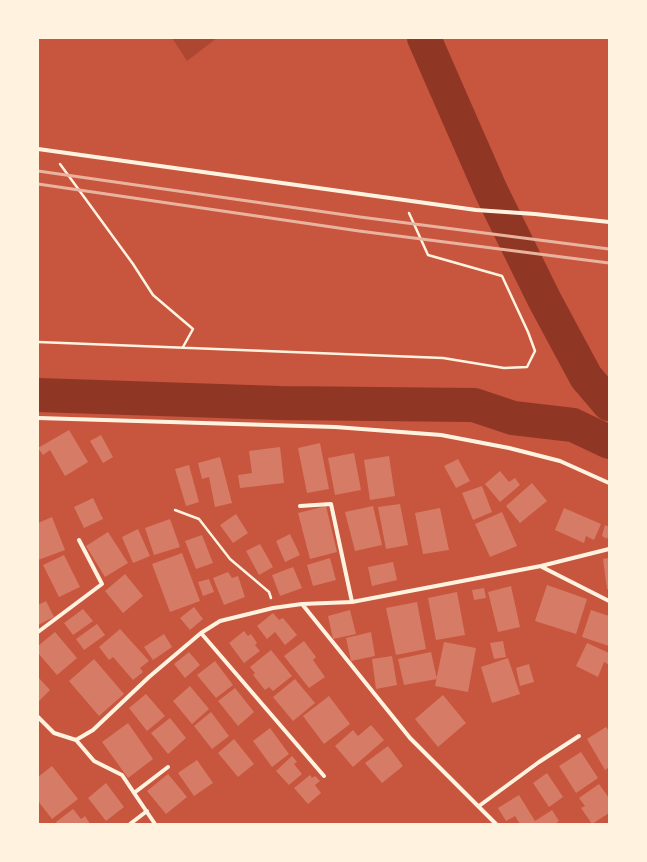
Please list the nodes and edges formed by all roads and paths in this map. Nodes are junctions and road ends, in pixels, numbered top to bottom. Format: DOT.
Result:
graph roads {
  1 [pos="38,149"];
  2 [pos="50,151"];
  3 [pos="403,200"];
  4 [pos="609,222"];
  5 [pos="38,342"];
  6 [pos="183,347"];
  7 [pos="38,418"];
  8 [pos="609,483"];
  9 [pos="300,506"];
  10 [pos="175,510"];
  11 [pos="79,540"];
  12 [pos="609,548"];
  13 [pos="541,566"];
  14 [pos="609,601"];
  15 [pos="352,602"];
  16 [pos="302,604"];
  17 [pos="273,608"];
  18 [pos="38,632"];
  19 [pos="202,633"];
  20 [pos="38,717"];
  21 [pos="579,736"];
  22 [pos="76,740"];
  23 [pos="168,767"];
  24 [pos="324,776"];
  25 [pos="134,793"];
  26 [pos="479,806"];
  27 [pos="147,811"];
  28 [pos="130,824"];
  29 [pos="155,824"];
  30 [pos="496,824"];
  1 -- 2 [label="street"];
  2 -- 3 [label="street"];
  2 -- 6 [label="path"];
  3 -- 4 [label="street"];
  3 -- 6 [label="path"];
  5 -- 6 [label="path"];
  7 -- 8 [label="street"];
  9 -- 15 [label="street"];
  10 -- 17 [label="path"];
  11 -- 18 [label="street"];
  12 -- 13 [label="street"];
  13 -- 14 [label="street"];
  13 -- 15 [label="street"];
  15 -- 16 [label="street"];
  16 -- 17 [label="street"];
  16 -- 26 [label="street"];
  17 -- 19 [label="street"];
  19 -- 22 [label="street"];
  19 -- 24 [label="street"];
  20 -- 22 [label="street"];
  21 -- 26 [label="street"];
  22 -- 25 [label="street"];
  23 -- 25 [label="street"];
  25 -- 27 [label="street"];
  26 -- 30 [label="street"];
  27 -- 28 [label="street"];
  27 -- 29 [label="street"];
}
